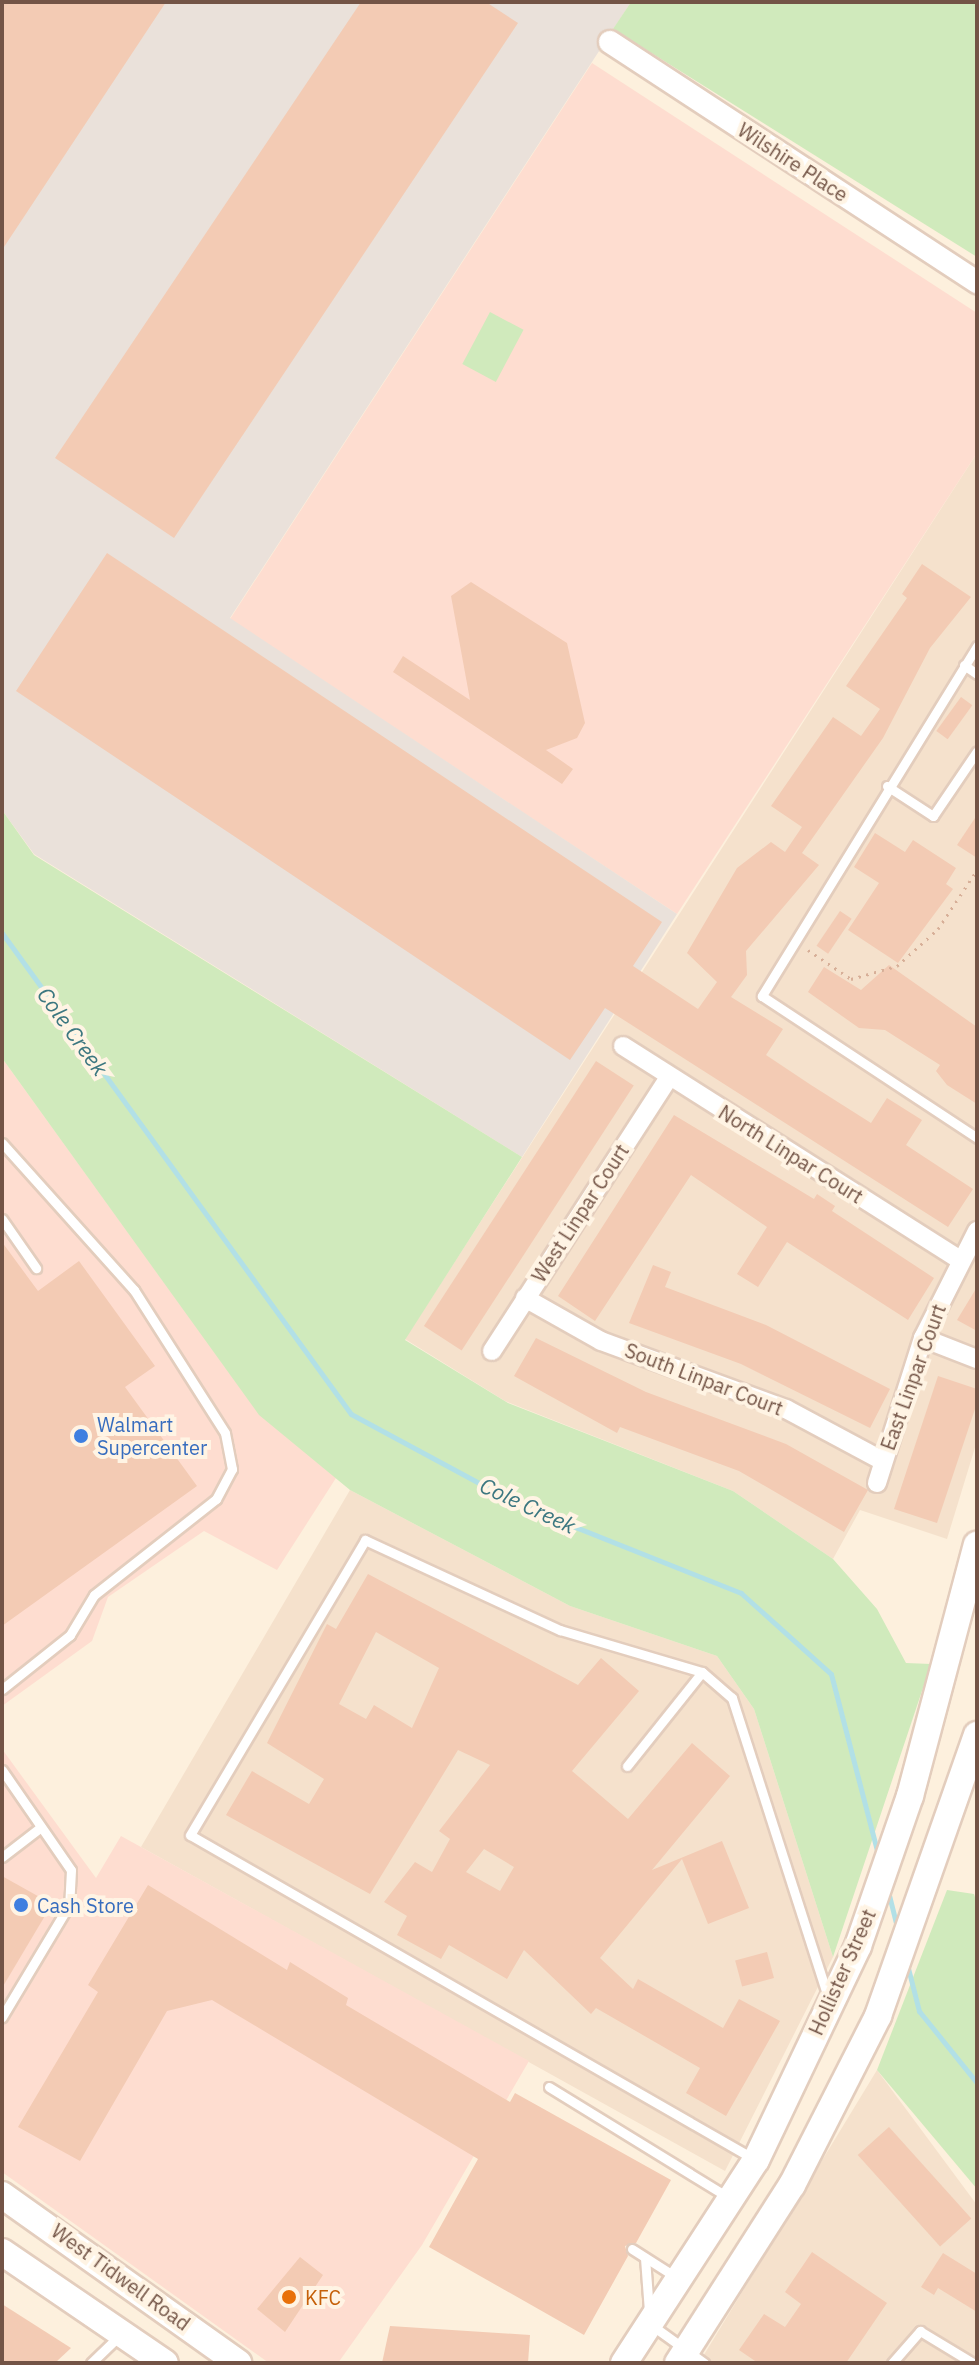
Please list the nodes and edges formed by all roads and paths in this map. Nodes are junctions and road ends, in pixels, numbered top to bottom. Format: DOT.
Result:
graph roads {
  1 [pos="610,42"];
  2 [pos="977,282"];
  3 [pos="977,646"];
  4 [pos="964,665"];
  5 [pos="977,674"];
  6 [pos="977,751"];
  7 [pos="887,786"];
  8 [pos="977,870"];
  9 [pos="798,944"];
  10 [pos="623,1046"];
  11 [pos="669,1077"];
  12 [pos="977,1138"];
  13 [pos="2,1143"];
  14 [pos="2,1219"];
  15 [pos="977,1231"];
  16 [pos="960,1260"];
  17 [pos="36,1268"];
  18 [pos="525,1298"];
  19 [pos="923,1338"];
  20 [pos="492,1351"];
  21 [pos="977,1359"];
  22 [pos="883,1461"];
  23 [pos="877,1483"];
  24 [pos="977,1545"];
  25 [pos="702,1672"];
  26 [pos="2,1689"];
  27 [pos="977,1735"];
  28 [pos="627,1766"];
  29 [pos="2,1770"];
  30 [pos="41,1827"];
  31 [pos="2,1857"];
  32 [pos="830,2004"];
  33 [pos="2,2017"];
  34 [pos="794,2081"];
  35 [pos="549,2087"];
  36 [pos="833,2104"];
  37 [pos="756,2160"];
  38 [pos="2,2195"];
  39 [pos="731,2198"];
  40 [pos="632,2249"];
  41 [pos="2,2252"];
  42 [pos="645,2258"];
  43 [pos="679,2279"];
  44 [pos="650,2324"];
  45 [pos="122,2332"];
  46 [pos="689,2359"];
  47 [pos="91,2363"];
  48 [pos="165,2363"];
  49 [pos="238,2363"];
  50 [pos="624,2363"];
  51 [pos="892,2363"];
  52 [pos="973,2363"];
  1 -- 2 [label="street, Wilshire Place"];
  3 -- 4 [label="lane"];
  4 -- 5 [label="lane"];
  4 -- 7 [label="lane"];
  6 -- 7 [label="lane"];
  7 -- 9 [label="lane"];
  8 -- 9 [label="path"];
  9 -- 12 [label="lane"];
  10 -- 11 [label="street, North Linpar Court"];
  11 -- 16 [label="street, North Linpar Court"];
  11 -- 18 [label="street, West Linpar Court"];
  13 -- 26 [label="lane"];
  14 -- 17 [label="lane"];
  15 -- 16 [label="street, East Linpar Court"];
  16 -- 19 [label="street, East Linpar Court"];
  18 -- 20 [label="street, West Linpar Court"];
  18 -- 22 [label="street, South Linpar Court"];
  19 -- 21 [label="street"];
  19 -- 22 [label="street, East Linpar Court"];
  22 -- 23 [label="street, East Linpar Court"];
  24 -- 32 [label="main road, Hollister Street"];
  25 -- 28 [label="lane"];
  25 -- 32 [label="lane"];
  25 -- 37 [label="lane"];
  27 -- 36 [label="main road"];
  29 -- 30 [label="lane"];
  30 -- 31 [label="lane"];
  30 -- 33 [label="lane"];
  32 -- 34 [label="main road, Hollister Street"];
  34 -- 36 [label="main road"];
  34 -- 37 [label="main road, Hollister Street"];
  35 -- 39 [label="lane"];
  36 -- 46 [label="main road"];
  37 -- 39 [label="main road, Hollister Street"];
  38 -- 49 [label="main road, West Tidwell Road"];
  39 -- 43 [label="main road, Hollister Street"];
  40 -- 42 [label="lane"];
  41 -- 45 [label="main road"];
  42 -- 43 [label="lane"];
  42 -- 44 [label="lane"];
  43 -- 44 [label="main road, Hollister Street"];
  44 -- 46 [label="lane"];
  44 -- 50 [label="main road, Hollister Street"];
  45 -- 47 [label="lane"];
  45 -- 48 [label="main road"];
  51 -- 52 [label="lane"];
}
